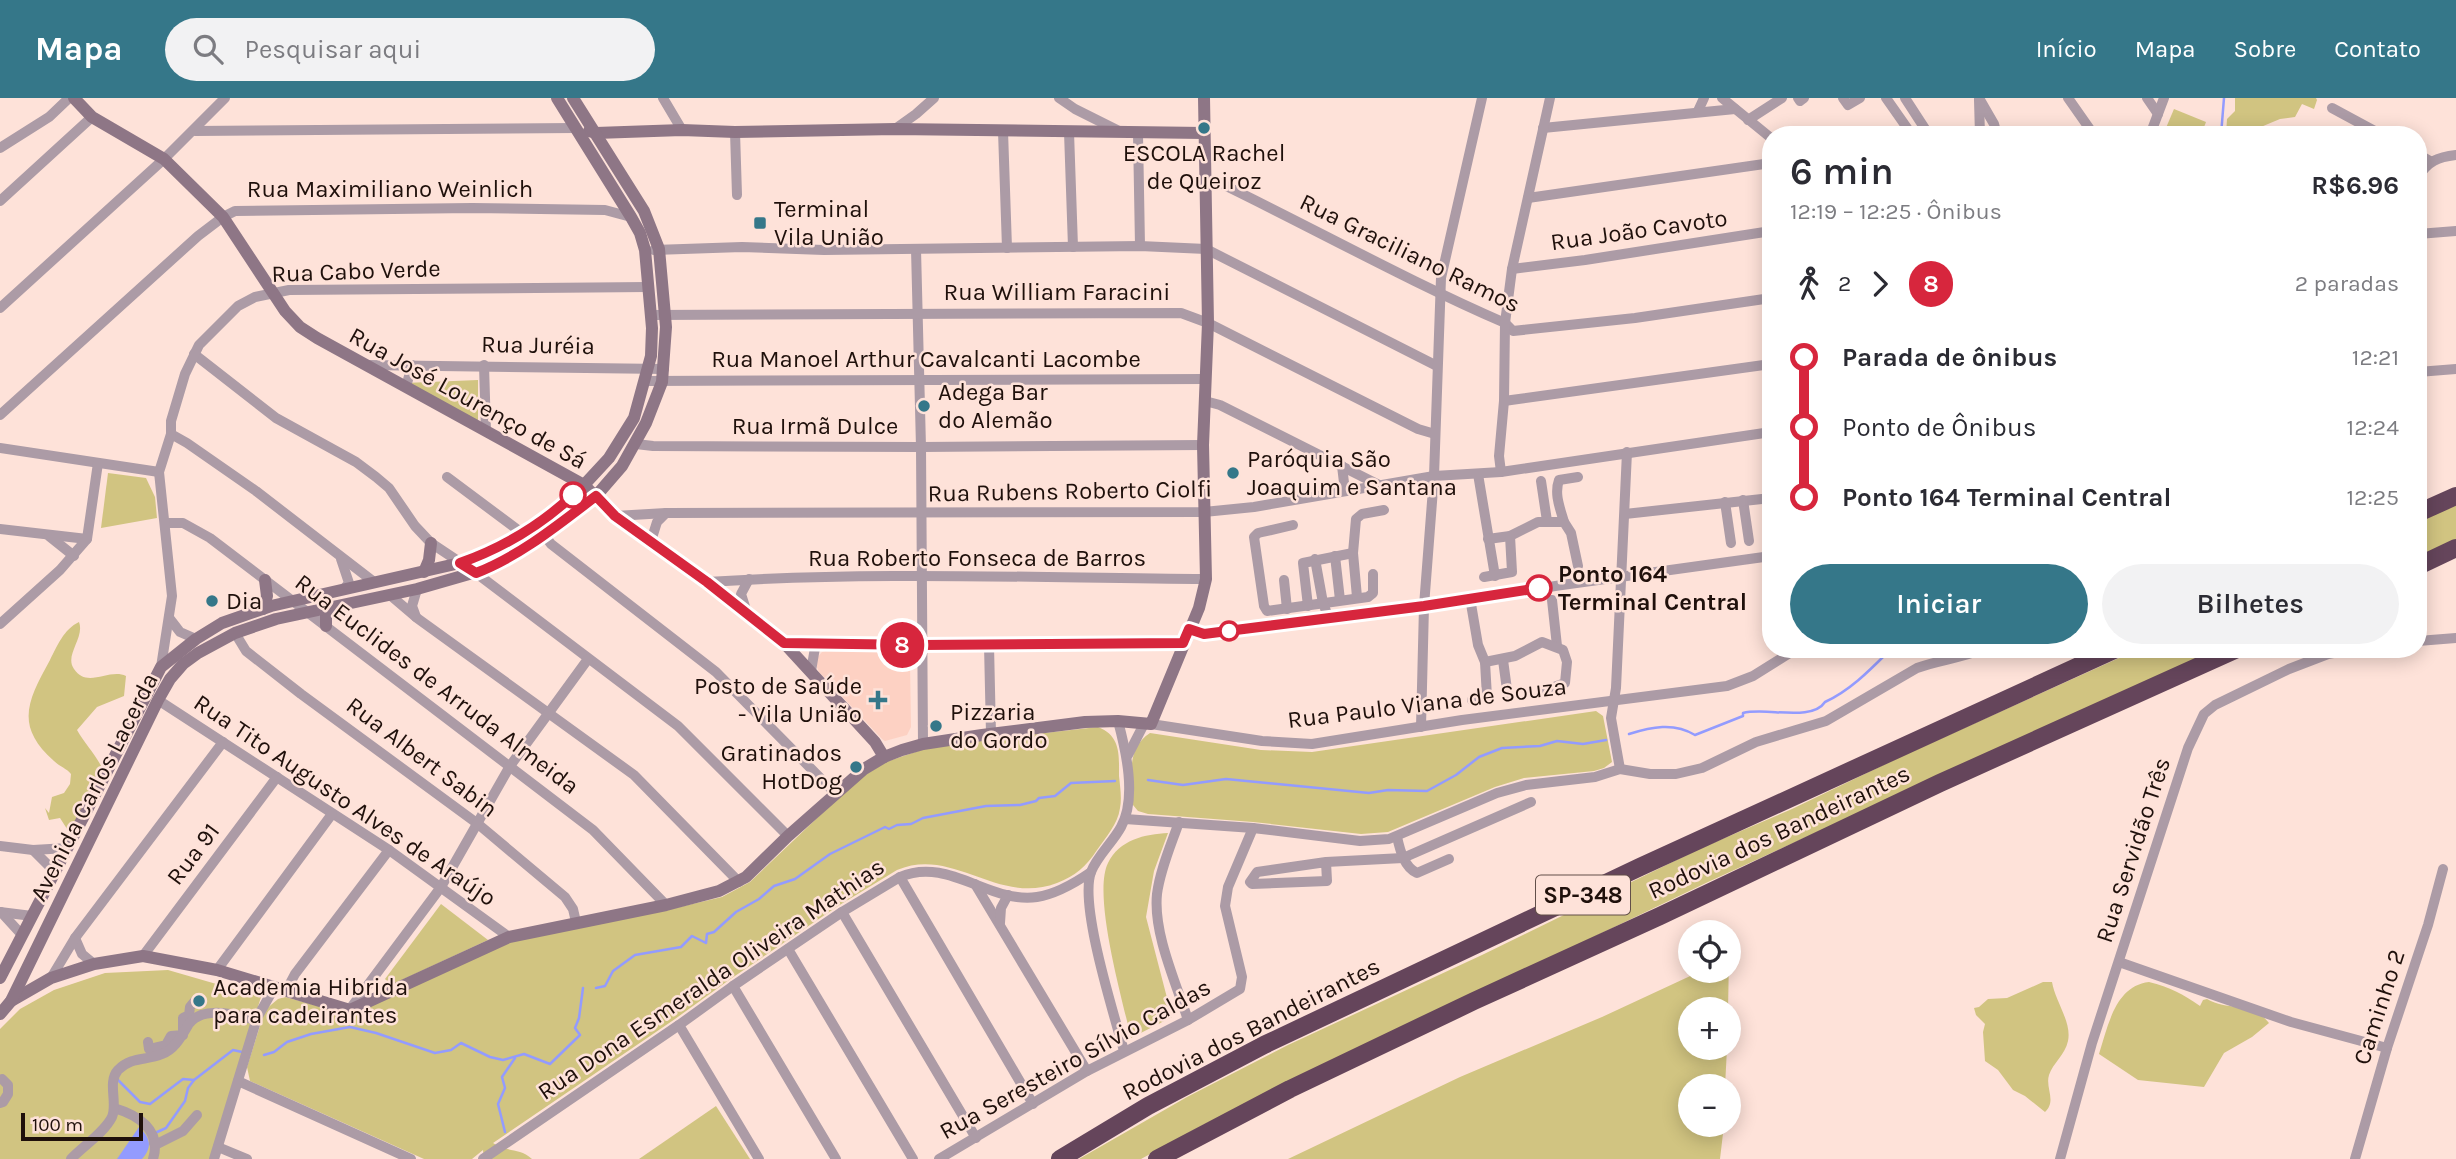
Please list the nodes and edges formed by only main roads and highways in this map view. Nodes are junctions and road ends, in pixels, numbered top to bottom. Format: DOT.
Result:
graph roads {
  1 [pos="2456,496"];
  2 [pos="2427,509"];
  3 [pos="2456,548"];
  4 [pos="2427,562"];
  5 [pos="2096,658"];
  6 [pos="2217,658"];
  7 [pos="1060,1159"];
  8 [pos="1157,1159"];
  1 -- 2 [label="highway"];
  3 -- 4 [label="highway"];
  5 -- 7 [label="highway, Rodovia dos Bandeirantes / SP-348"];
  6 -- 8 [label="highway, Rodovia dos Bandeirantes / SP-348"];
}
